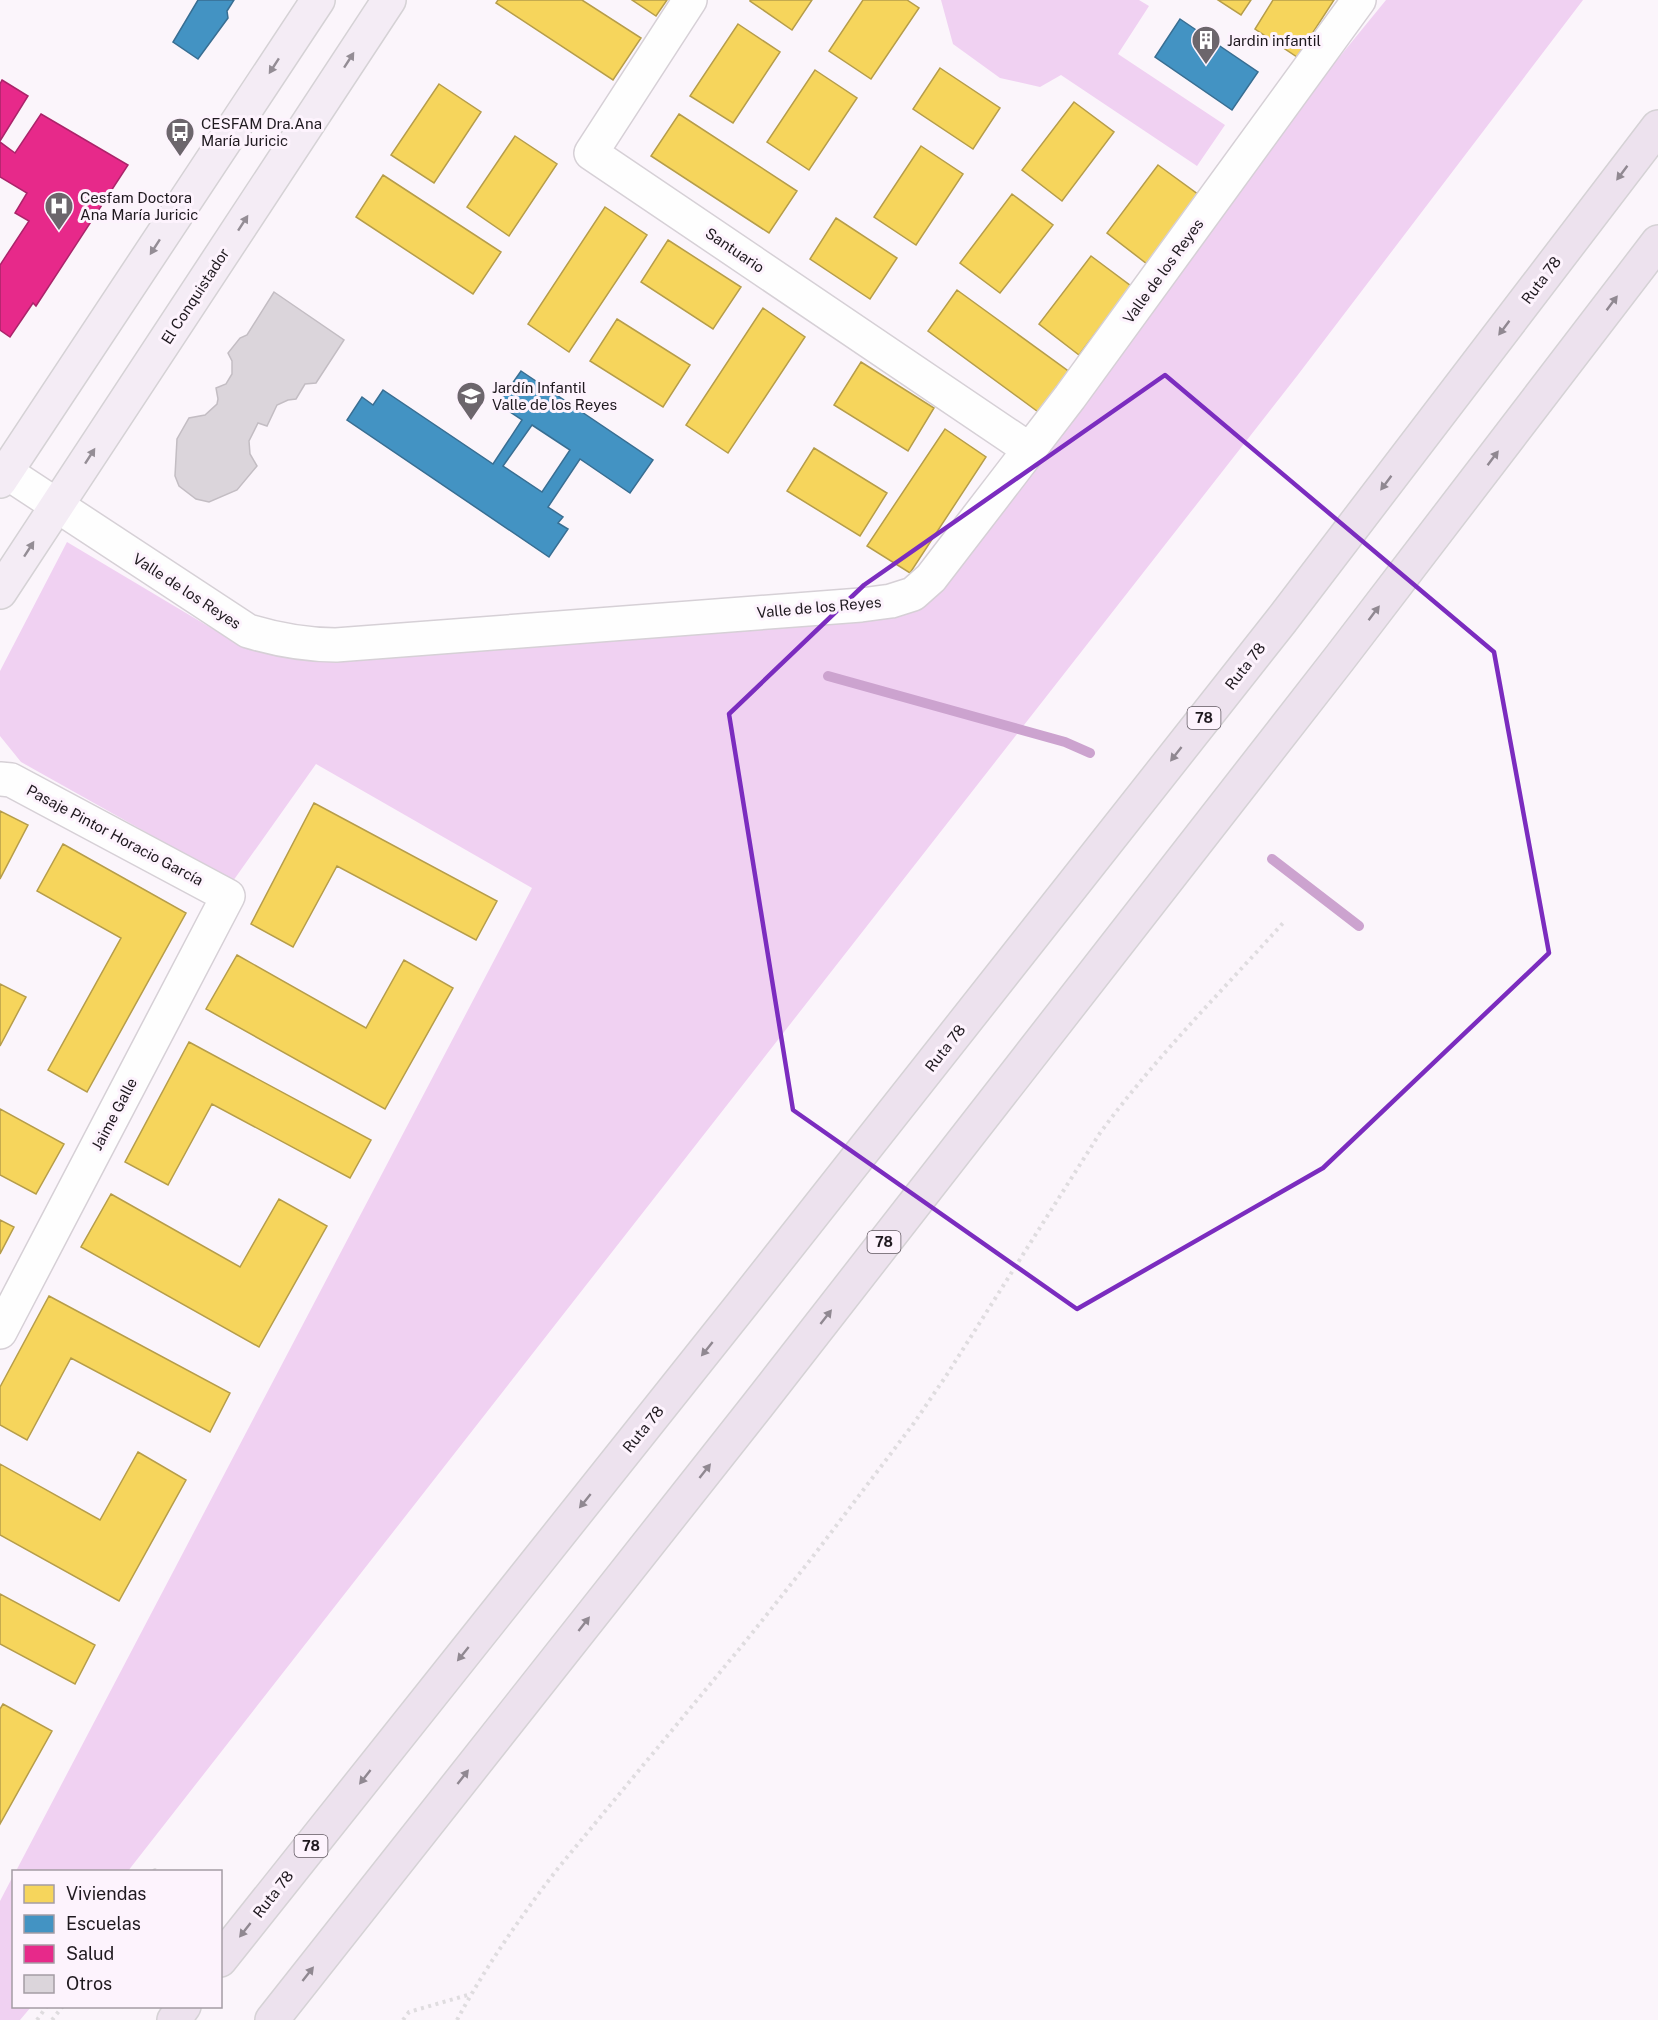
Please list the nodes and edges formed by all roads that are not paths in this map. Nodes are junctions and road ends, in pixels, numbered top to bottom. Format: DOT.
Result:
graph roads {
  1 [pos="318,0"];
  2 [pos="389,0"];
  3 [pos="690,0"];
  4 [pos="1359,0"];
  5 [pos="1658,127"];
  6 [pos="1658,242"];
  7 [pos="1030,450"];
  8 [pos="2,474"];
  9 [pos="58,506"];
  10 [pos="0,592"];
  11 [pos="0,779"];
  12 [pos="228,896"];
  13 [pos="0,1332"];
  14 [pos="222,1957"];
  15 [pos="183,2008"];
  16 [pos="174,2020"];
  17 [pos="272,2020"];
  1 -- 8 [label="main road, one-way"];
  9 -- 2 [label="main road, El Conquistador, one-way"];
  3 -- 7 [label="street, Santuario"];
  4 -- 7 [label="street, Valle de los Reyes"];
  5 -- 14 [label="highway, Ruta 78 / 78, one-way"];
  17 -- 6 [label="highway, 78, one-way"];
  7 -- 9 [label="street, Valle de los Reyes"];
  8 -- 9 [label="street, Valle de los Reyes"];
  10 -- 9 [label="main road, El Conquistador, one-way"];
  11 -- 12 [label="street, Pasaje Pintor Horacio García"];
  12 -- 13 [label="street, Jaime Galle"];
  15 -- 16 [label="highway"];
}
